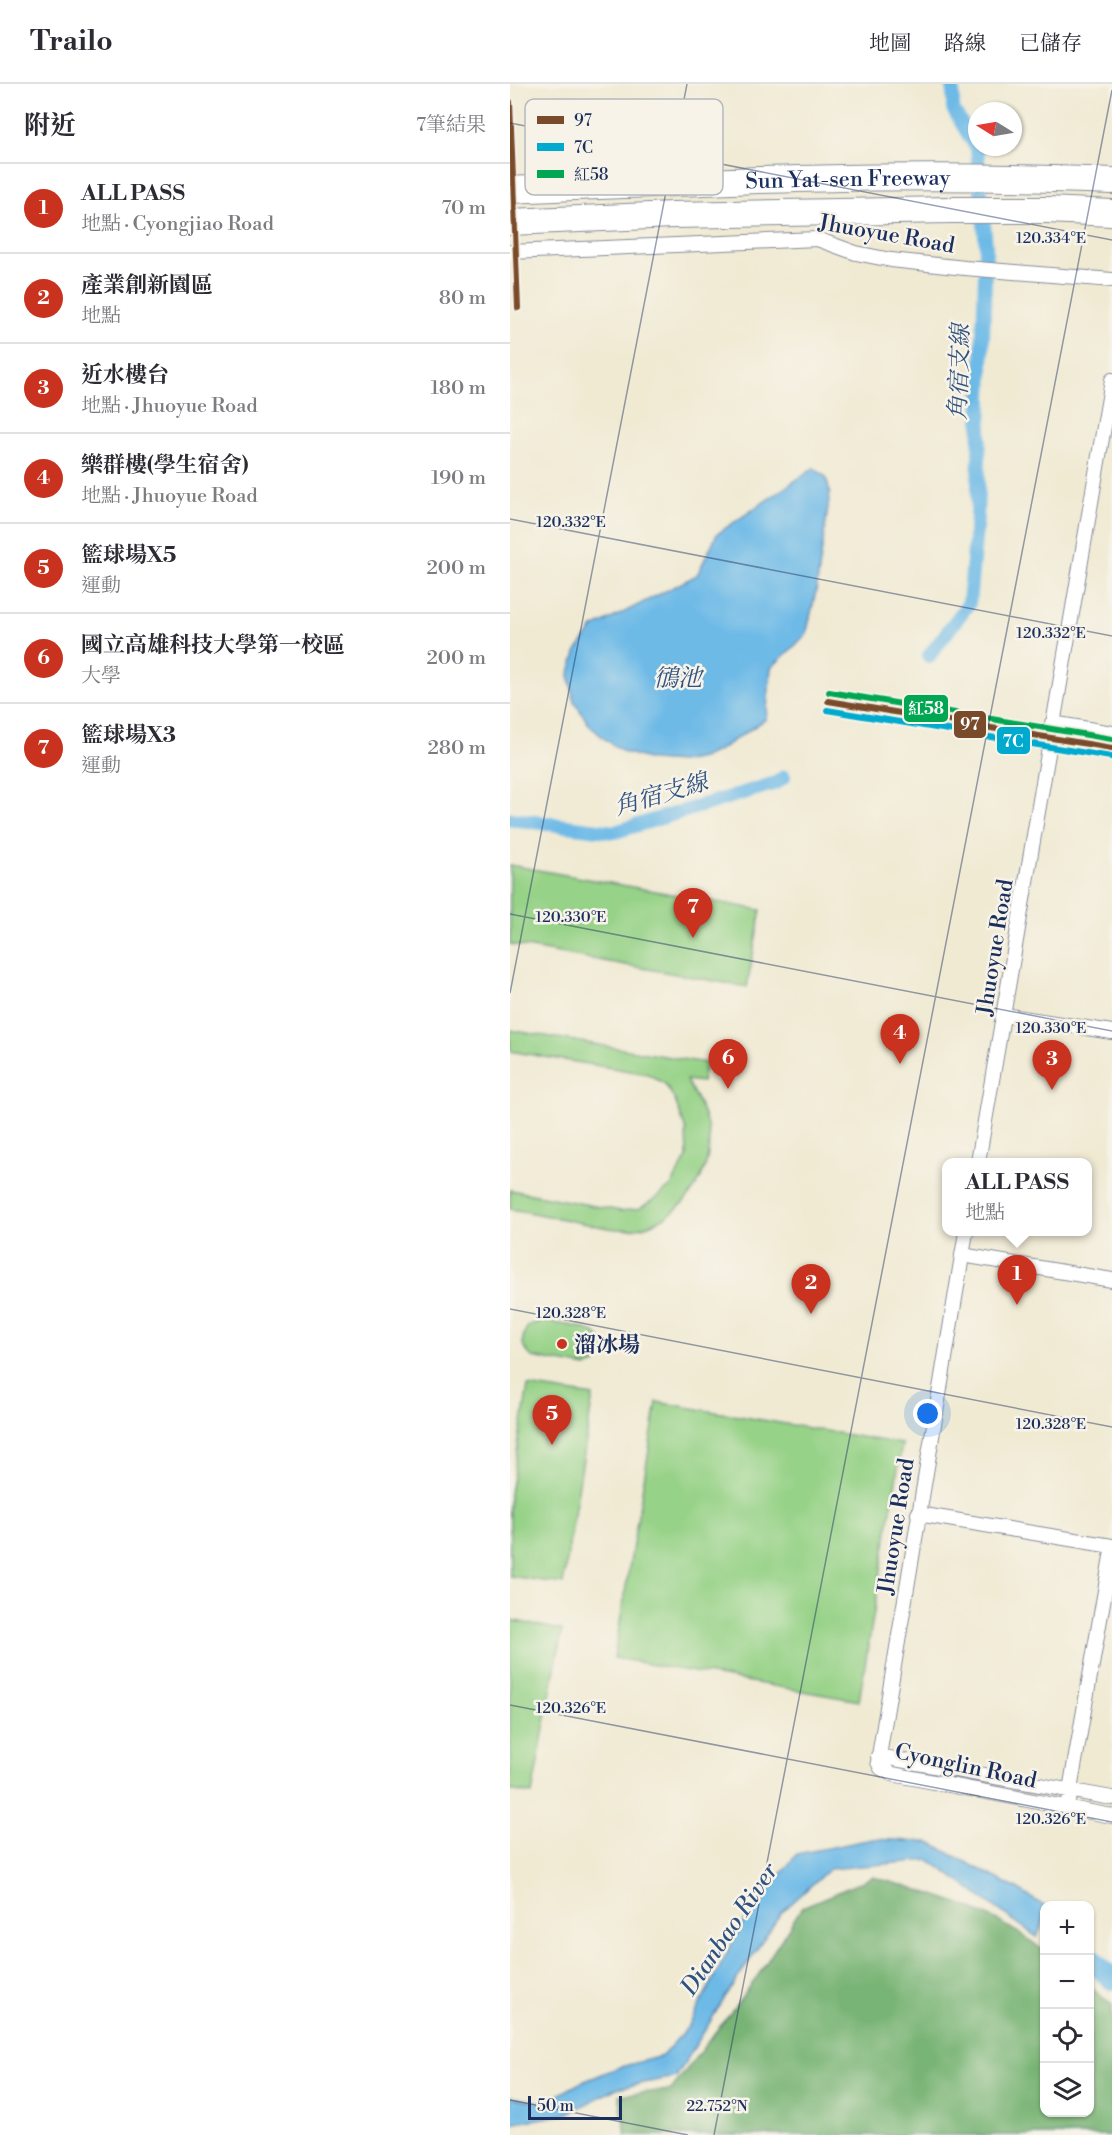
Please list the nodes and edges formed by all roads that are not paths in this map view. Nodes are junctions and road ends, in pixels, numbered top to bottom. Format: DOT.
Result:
graph roads {
  1 [pos="1112,181"];
  2 [pos="723,182"];
  3 [pos="525,189"];
  4 [pos="510,190"];
  5 [pos="1112,213"];
  6 [pos="510,222"];
  7 [pos="510,252"];
  8 [pos="1112,280"];
  9 [pos="1112,380"];
  10 [pos="1052,723"];
  11 [pos="1112,733"];
  12 [pos="1050,738"];
  13 [pos="1112,748"];
  14 [pos="1004,1015"];
  15 [pos="1112,1032"];
  16 [pos="979,1158"];
  17 [pos="965,1236"];
  18 [pos="962,1255"];
  19 [pos="1112,1280"];
  20 [pos="918,1514"];
  21 [pos="1112,1546"];
  22 [pos="1112,1551"];
  23 [pos="879,1756"];
  24 [pos="1070,1790"];
  25 [pos="1112,1798"];
  26 [pos="1067,1807"];
  27 [pos="1112,1816"];
  1 -- 2 [label="highway, Sun Yat-sen Freeway"];
  3 -- 4 [label="highway, Sun Yat-sen Freeway"];
  5 -- 6 [label="highway, Sun Yat-sen Freeway"];
  7 -- 8 [label="street, Jhuoyue Road"];
  9 -- 10 [label="street"];
  10 -- 11 [label="street"];
  10 -- 12 [label="street, Jhuoyue Road"];
  12 -- 13 [label="street"];
  12 -- 14 [label="street, Jhuoyue Road"];
  14 -- 15 [label="street"];
  14 -- 16 [label="street, Jhuoyue Road"];
  17 -- 18 [label="street, Jhuoyue Road"];
  18 -- 19 [label="street"];
  18 -- 20 [label="street, Jhuoyue Road"];
  20 -- 21 [label="street"];
  20 -- 23 [label="street, Jhuoyue Road"];
  22 -- 24 [label="street"];
  23 -- 24 [label="street, Cyonglin Road"];
  23 -- 26 [label="street, Cyonglin Road"];
  24 -- 25 [label="street, Cyonglin Road"];
  24 -- 26 [label="street"];
  26 -- 27 [label="street, Cyonglin Road"];
}
